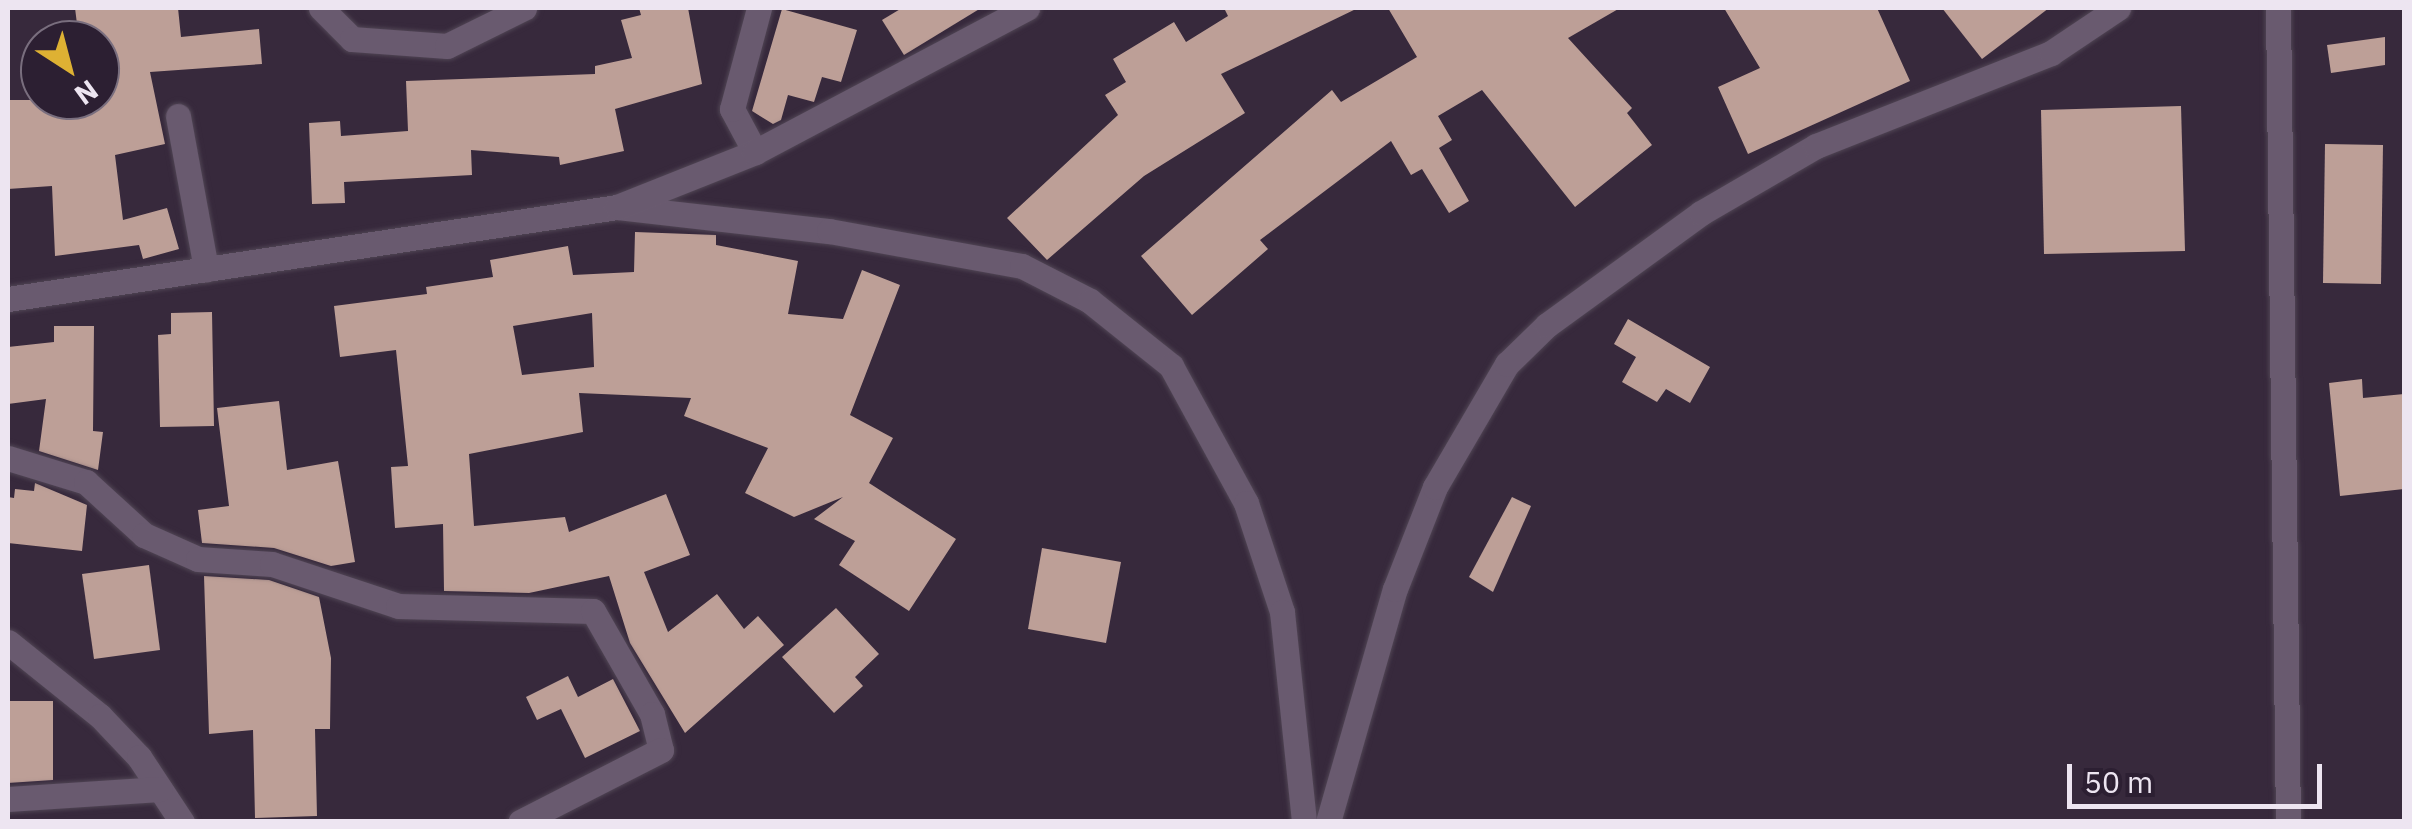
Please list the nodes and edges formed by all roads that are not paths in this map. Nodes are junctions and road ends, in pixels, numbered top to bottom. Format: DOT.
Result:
graph roads {
  1 [pos="321,8"];
  2 [pos="524,8"];
  3 [pos="759,8"];
  4 [pos="1027,8"];
  5 [pos="2118,8"];
  6 [pos="2278,8"];
  7 [pos="178,116"];
  8 [pos="756,152"];
  9 [pos="617,207"];
  10 [pos="206,269"];
  11 [pos="8,299"];
  12 [pos="8,458"];
  13 [pos="8,642"];
  14 [pos="160,788"];
  15 [pos="8,799"];
  16 [pos="182,822"];
  17 [pos="520,822"];
  18 [pos="1304,822"];
  19 [pos="1328,822"];
  20 [pos="2288,822"];
  1 -- 2 [label="street"];
  3 -- 8 [label="street"];
  4 -- 8 [label="street"];
  5 -- 19 [label="street"];
  6 -- 20 [label="street"];
  7 -- 10 [label="street"];
  8 -- 9 [label="street"];
  9 -- 10 [label="street"];
  9 -- 18 [label="street"];
  10 -- 11 [label="street"];
  12 -- 17 [label="street"];
  13 -- 14 [label="street"];
  14 -- 15 [label="street"];
  14 -- 16 [label="street"];
}
